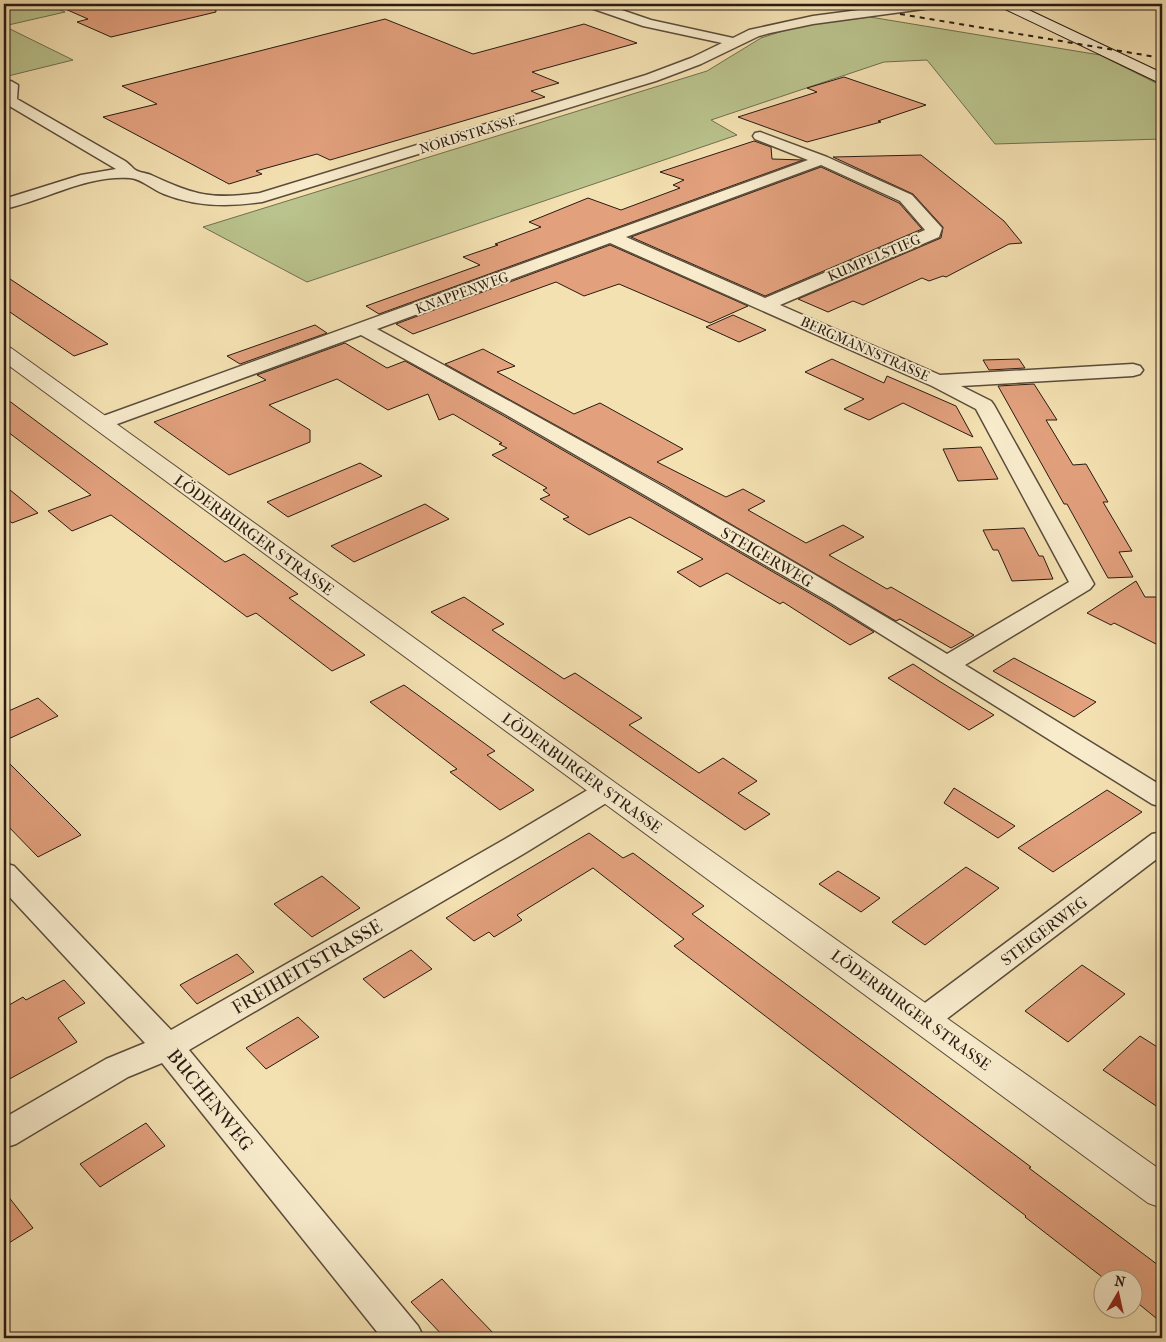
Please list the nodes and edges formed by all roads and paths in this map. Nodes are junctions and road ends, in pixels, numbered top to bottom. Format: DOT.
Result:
graph roads {
  1 [pos="592,4"];
  2 [pos="931,4"];
  3 [pos="1006,4"];
  4 [pos="734,42"];
  5 [pos="1162,79"];
  6 [pos="11,85"];
  7 [pos="760,136"];
  8 [pos="822,160"];
  9 [pos="124,173"];
  10 [pos="4,204"];
  11 [pos="613,238"];
  12 [pos="764,305"];
  13 [pos="364,329"];
  14 [pos="4,352"];
  15 [pos="1133,370"];
  16 [pos="937,381"];
  17 [pos="102,424"];
  18 [pos="947,665"];
  19 [pos="606,791"];
  20 [pos="1162,798"];
  21 [pos="1162,841"];
  22 [pos="4,873"];
  23 [pos="925,1020"];
  24 [pos="168,1047"];
  25 [pos="4,1134"];
  26 [pos="1162,1192"];
  27 [pos="405,1338"];
  1 -- 4 [label="street"];
  2 -- 4 [label="street, NORDSTRASSE"];
  3 -- 5 [label="street"];
  4 -- 9 [label="street, NORDSTRASSE"];
  6 -- 9 [label="street"];
  7 -- 8 [label="street, KUMPELSTIEG"];
  8 -- 11 [label="street, KNAPPENWEG"];
  8 -- 12 [label="street, KUMPELSTIEG"];
  9 -- 10 [label="street, NORDSTRASSE"];
  11 -- 12 [label="street, BERGMANNSTRASSE"];
  11 -- 13 [label="street, KNAPPENWEG"];
  12 -- 16 [label="street, BERGMANNSTRASSE"];
  13 -- 17 [label="street, KNAPPENWEG"];
  13 -- 18 [label="street, STEIGERWEG"];
  14 -- 17 [label="street, LÖDERBURGER STRASSE"];
  15 -- 16 [label="street, BERGMANNSTRASSE"];
  16 -- 18 [label="street"];
  17 -- 19 [label="street, LÖDERBURGER STRASSE"];
  18 -- 20 [label="street, STEIGERWEG"];
  19 -- 23 [label="street, LÖDERBURGER STRASSE"];
  19 -- 24 [label="street, FREIHEITSTRASSE"];
  21 -- 23 [label="street, STEIGERWEG"];
  22 -- 24 [label="street, BUCHENWEG"];
  23 -- 26 [label="street, LÖDERBURGER STRASSE"];
  24 -- 25 [label="street, FREIHEITSTRASSE"];
  24 -- 27 [label="street, BUCHENWEG"];
}
